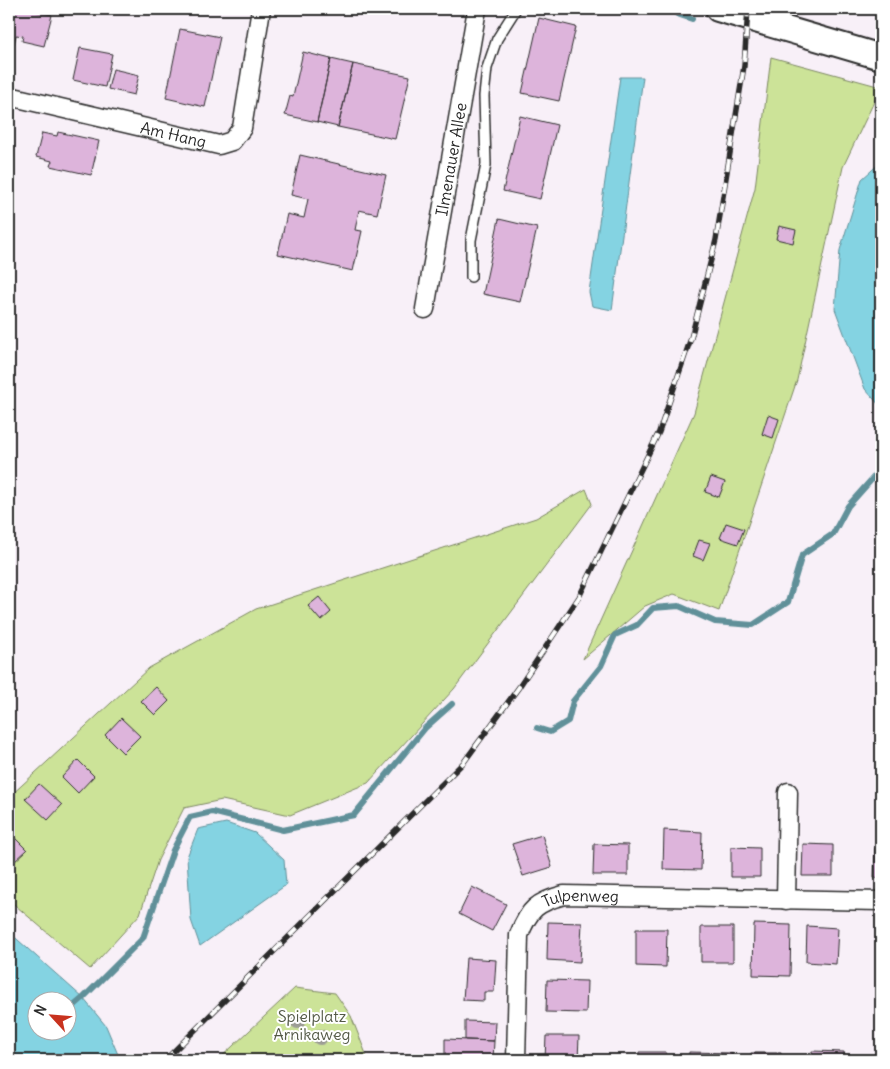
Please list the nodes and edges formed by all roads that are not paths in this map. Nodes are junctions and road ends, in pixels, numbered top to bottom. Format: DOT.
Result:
graph roads {
  1 [pos="261,9"];
  2 [pos="476,9"];
  3 [pos="516,9"];
  4 [pos="718,9"];
  5 [pos="881,57"];
  6 [pos="9,96"];
  7 [pos="471,277"];
  8 [pos="425,309"];
  9 [pos="788,792"];
  10 [pos="786,900"];
  11 [pos="881,902"];
  12 [pos="516,1060"];
  1 -- 6 [label="street, Am Hang"];
  2 -- 8 [label="street, Ilmenauer Allee"];
  3 -- 7 [label="lane"];
  4 -- 5 [label="street"];
  9 -- 10 [label="street"];
  10 -- 11 [label="street, Tulpenweg"];
  10 -- 12 [label="street, Tulpenweg"];
}
